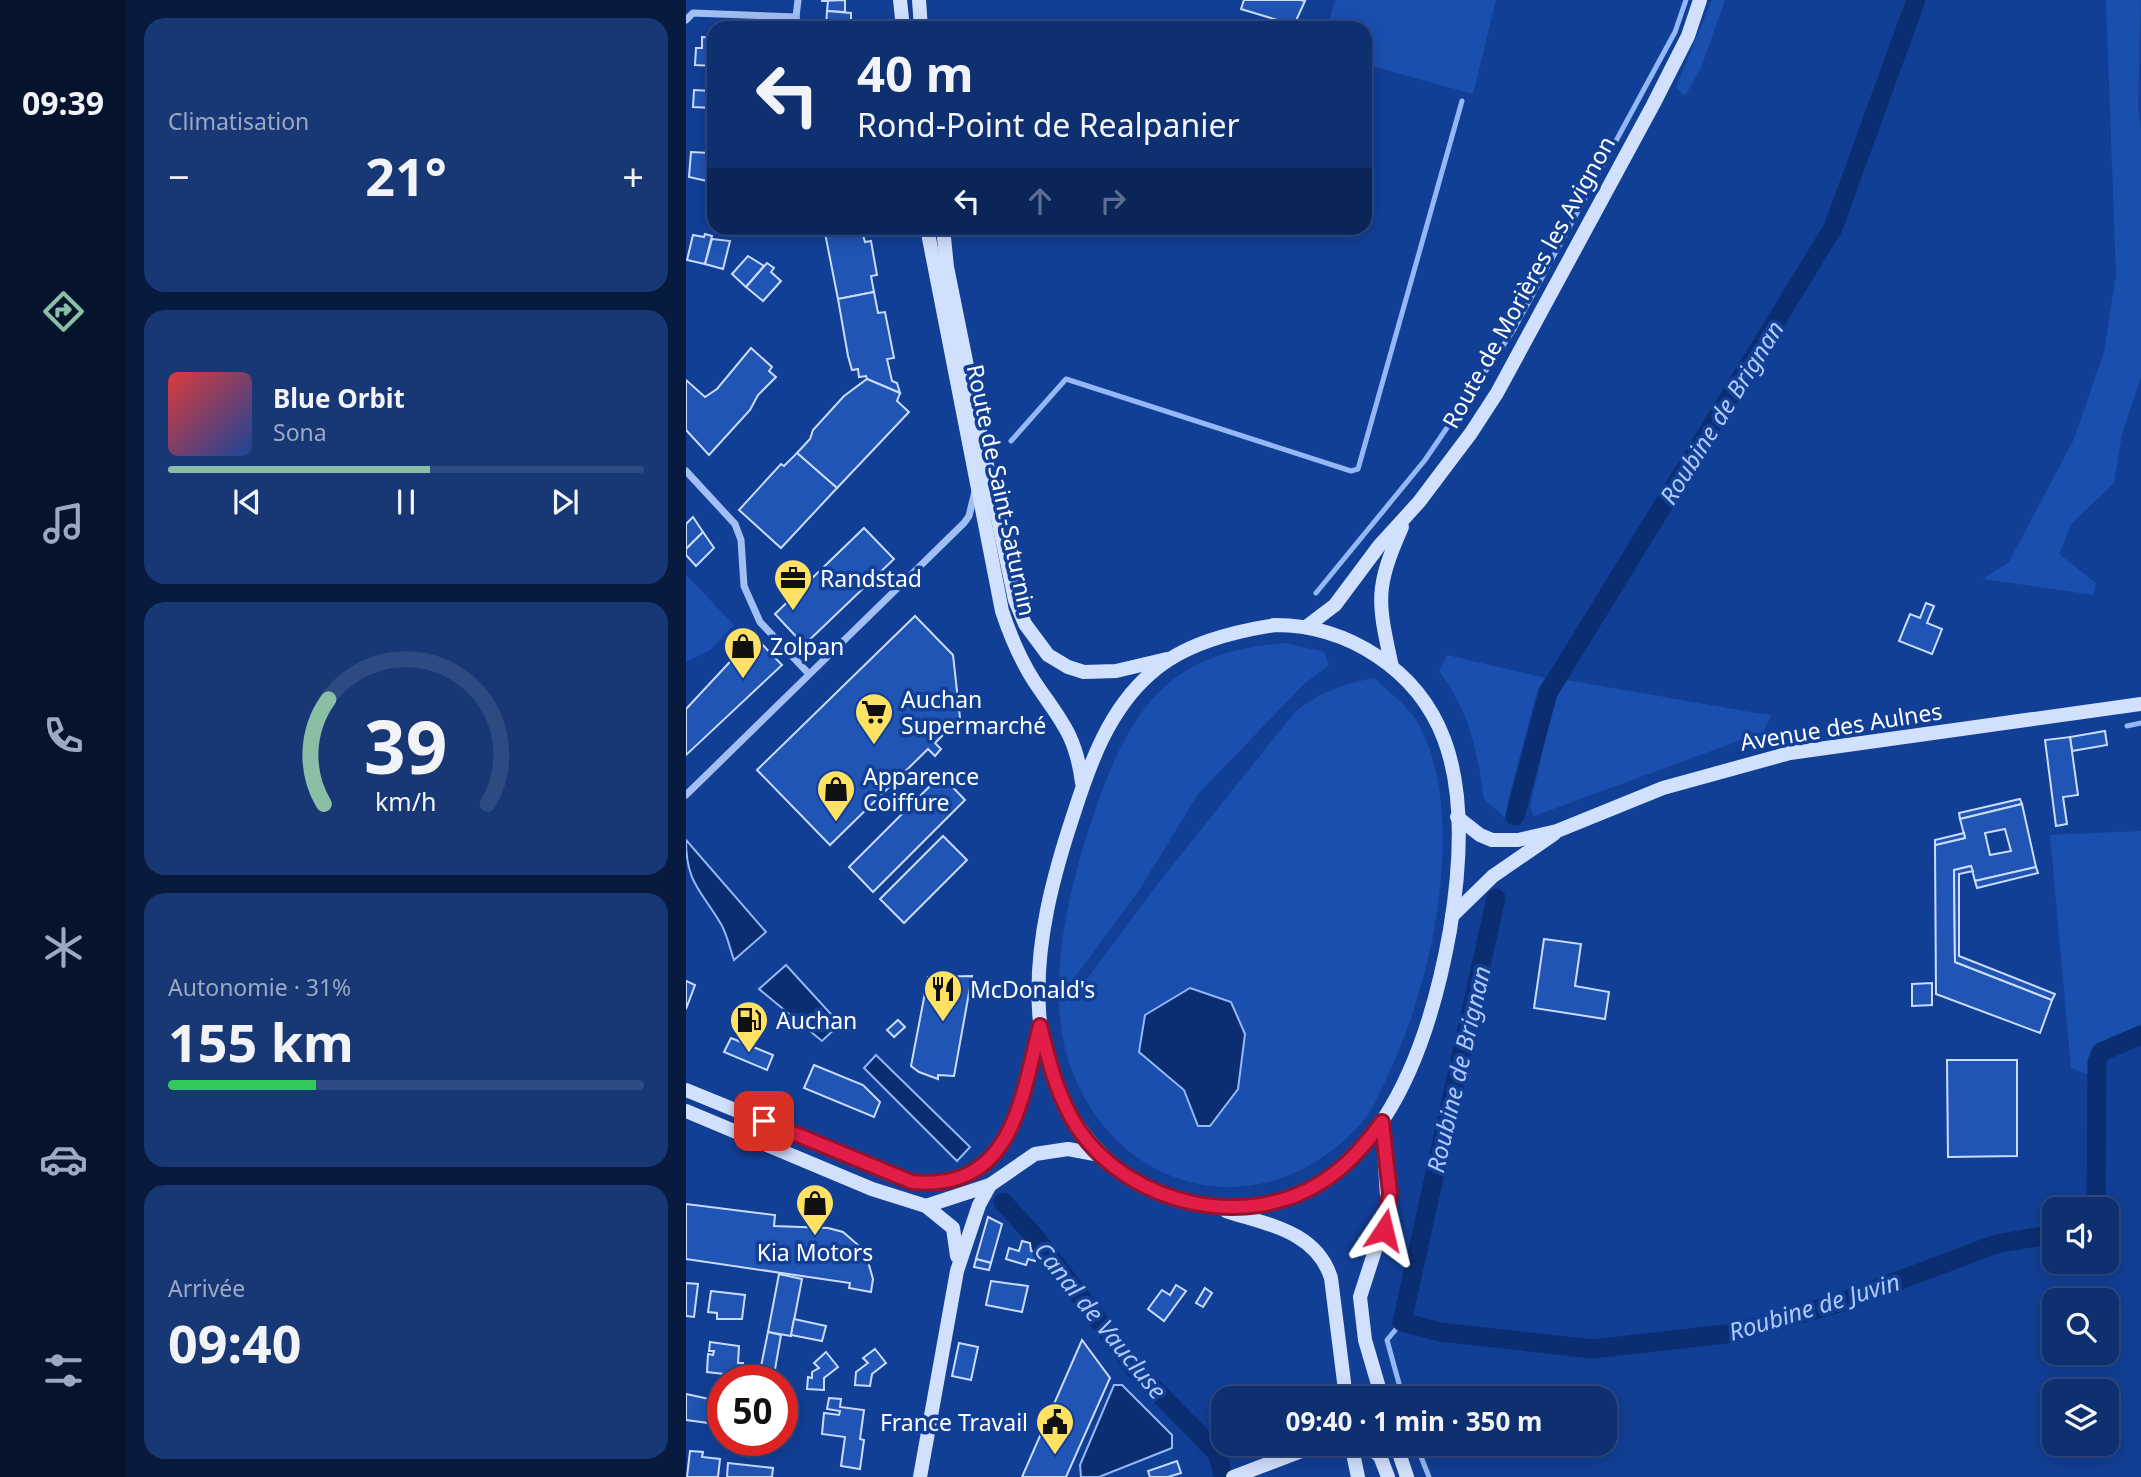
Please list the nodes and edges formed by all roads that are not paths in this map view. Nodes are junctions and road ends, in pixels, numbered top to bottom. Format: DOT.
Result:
graph roads {
  1 [pos="798,0"];
  2 [pos="900,0"];
  3 [pos="919,0"];
  4 [pos="1700,0"];
  5 [pos="686,5"];
  6 [pos="693,13"];
  7 [pos="796,16"];
  8 [pos="686,20"];
  9 [pos="797,21"];
  10 [pos="902,21"];
  11 [pos="920,21"];
  12 [pos="928,235"];
  13 [pos="944,235"];
  14 [pos="686,471"];
  15 [pos="976,484"];
  16 [pos="1405,518"];
  17 [pos="1306,626"];
  18 [pos="1168,659"];
  19 [pos="1392,667"];
  20 [pos="809,674"];
  21 [pos="2141,704"];
  22 [pos="1082,787"];
  23 [pos="686,794"];
  24 [pos="1457,817"];
  25 [pos="1557,831"];
  26 [pos="1452,916"];
  27 [pos="1040,1026"];
  28 [pos="686,1090"];
  29 [pos="686,1111"];
  30 [pos="1382,1122"];
  31 [pos="1100,1155"];
  32 [pos="990,1185"];
  33 [pos="926,1206"];
  34 [pos="1214,1207"];
  35 [pos="957,1271"];
  36 [pos="1344,1386"];
  37 [pos="1378,1386"];
  38 [pos="1288,1456"];
  39 [pos="1354,1456"];
  40 [pos="1379,1456"];
  41 [pos="1400,1456"];
  42 [pos="1235,1476"];
  43 [pos="920,1477"];
  44 [pos="1358,1477"];
  45 [pos="1388,1477"];
  46 [pos="1407,1477"];
  1 -- 7 [label="street"];
  2 -- 10 [label="main road"];
  3 -- 11 [label="main road"];
  4 -- 16 [label="main road, Route de Morières les Avignon"];
  5 -- 6 [label="street"];
  6 -- 7 [label="street"];
  6 -- 8 [label="street"];
  7 -- 9 [label="street"];
  12 -- 15 [label="main road, Route de Saint-Saturnin"];
  13 -- 18 [label="main road, Route de Saint-Saturnin"];
  14 -- 20 [label="street"];
  15 -- 20 [label="street"];
  15 -- 22 [label="main road, Route de Saint-Saturnin"];
  16 -- 17 [label="main road, Route de Morières les Avignon"];
  16 -- 19 [label="main road"];
  17 -- 18 [label="main road"];
  17 -- 19 [label="main road"];
  18 -- 22 [label="main road"];
  19 -- 24 [label="main road"];
  20 -- 23 [label="street"];
  21 -- 25 [label="main road, Avenue des Aulnes"];
  22 -- 27 [label="main road"];
  24 -- 25 [label="main road, Avenue des Aulnes"];
  24 -- 26 [label="main road"];
  25 -- 26 [label="main road, Avenue des Aulnes"];
  26 -- 30 [label="main road"];
  27 -- 28 [label="main road"];
  27 -- 31 [label="main road"];
  29 -- 33 [label="main road"];
  30 -- 34 [label="main road"];
  30 -- 37 [label="main road"];
  31 -- 32 [label="main road"];
  31 -- 34 [label="main road"];
  32 -- 33 [label="main road"];
  32 -- 35 [label="main road"];
  33 -- 35 [label="main road"];
  34 -- 36 [label="main road"];
  35 -- 43 [label="main road"];
  38 -- 42 [label="main road"];
  39 -- 44 [label="main road"];
  40 -- 45 [label="main road"];
  41 -- 46 [label="main road"];
}
